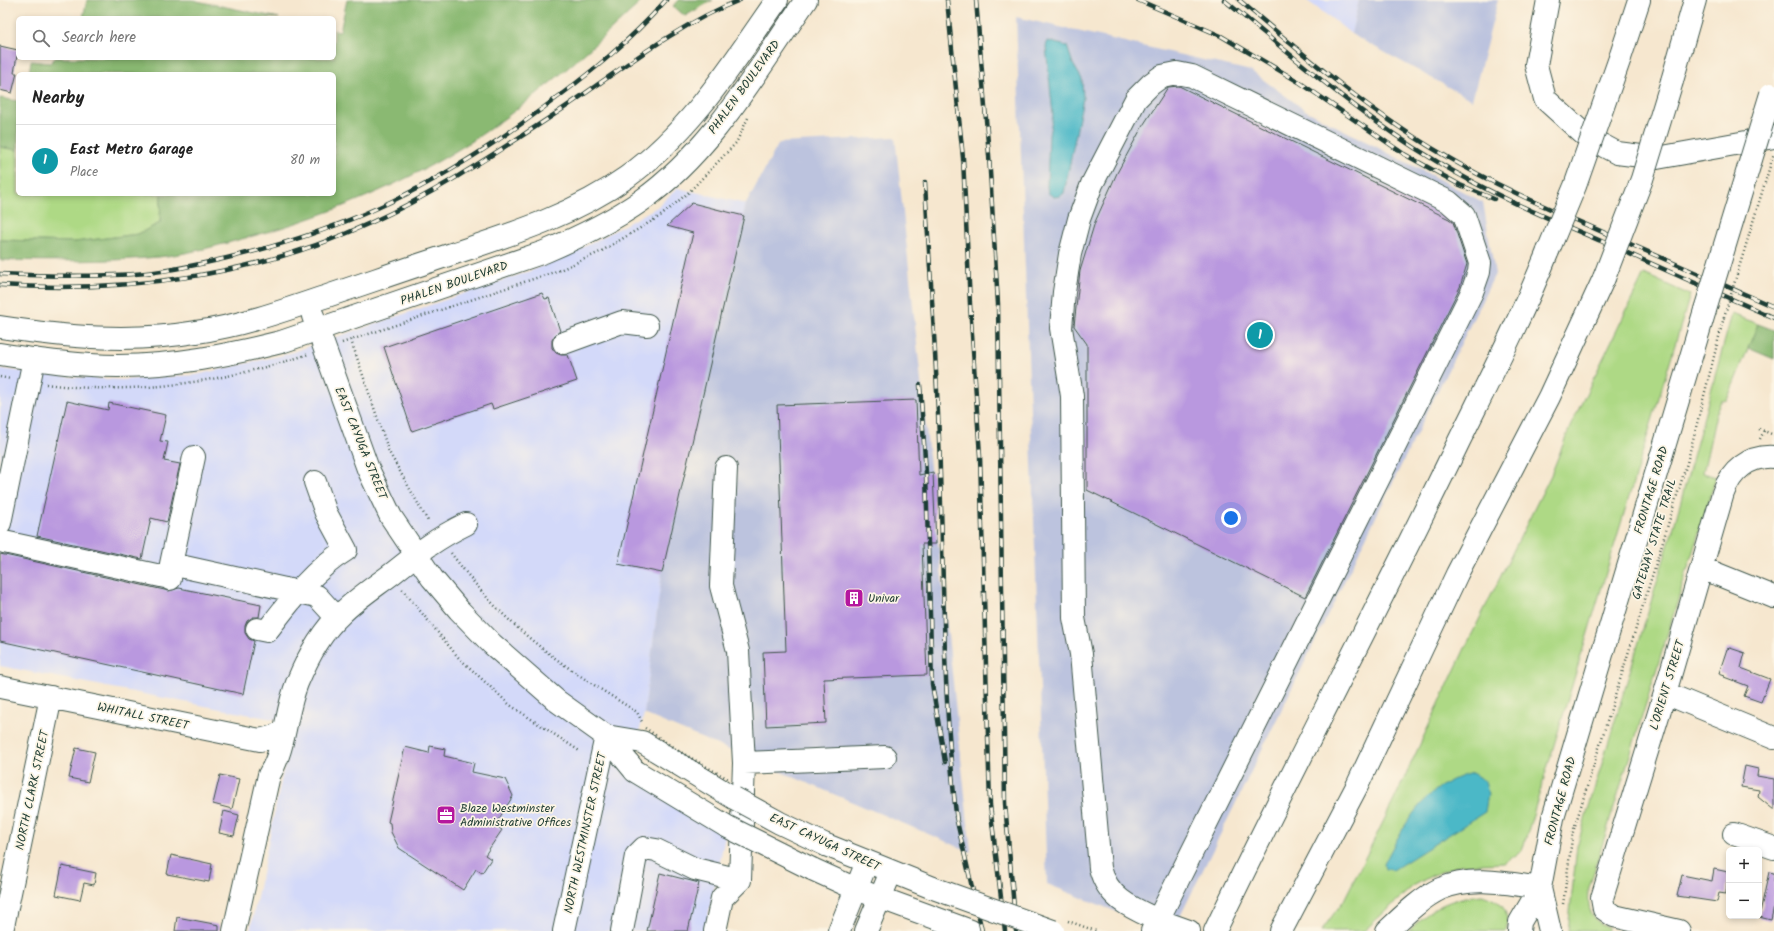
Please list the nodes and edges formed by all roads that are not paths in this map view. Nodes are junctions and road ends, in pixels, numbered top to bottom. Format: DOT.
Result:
graph roads {
  1 [pos="777,0"];
  2 [pos="806,0"];
  3 [pos="1548,0"];
  4 [pos="1638,0"];
  5 [pos="1695,0"];
  6 [pos="1773,90"];
  7 [pos="1774,137"];
  8 [pos="308,302"];
  9 [pos="647,325"];
  10 [pos="0,327"];
  11 [pos="317,329"];
  12 [pos="564,342"];
  13 [pos="0,354"];
  14 [pos="34,359"];
  15 [pos="1767,449"];
  16 [pos="194,457"];
  17 [pos="726,468"];
  18 [pos="315,482"];
  19 [pos="0,522"];
  20 [pos="466,524"];
  21 [pos="0,539"];
  22 [pos="416,554"];
  23 [pos="1702,568"];
  24 [pos="170,576"];
  25 [pos="297,591"];
  26 [pos="1774,597"];
  27 [pos="337,618"];
  28 [pos="256,629"];
  29 [pos="0,687"];
  30 [pos="1665,693"];
  31 [pos="51,697"];
  32 [pos="284,730"];
  33 [pos="606,736"];
  34 [pos="1774,738"];
  35 [pos="885,757"];
  36 [pos="744,763"];
  37 [pos="1734,834"];
  38 [pos="1774,848"];
  39 [pos="867,862"];
  40 [pos="891,872"];
  41 [pos="740,880"];
  42 [pos="1540,888"];
  43 [pos="856,889"];
  44 [pos="881,898"];
  45 [pos="1155,926"];
  46 [pos="2,931"];
  47 [pos="234,931"];
  48 [pos="564,931"];
  49 [pos="622,931"];
  50 [pos="715,931"];
  51 [pos="839,931"];
  52 [pos="866,931"];
  53 [pos="971,931"];
  54 [pos="1053,931"];
  55 [pos="1189,931"];
  56 [pos="1215,931"];
  57 [pos="1281,931"];
  58 [pos="1387,931"];
  59 [pos="1519,931"];
  60 [pos="1550,931"];
  61 [pos="1679,931"];
  1 -- 8 [label="main road, PHALEN BOULEVARD"];
  2 -- 11 [label="main road, PHALEN BOULEVARD"];
  3 -- 7 [label="main road"];
  4 -- 56 [label="main road, bridge"];
  5 -- 57 [label="main road, bridge"];
  6 -- 42 [label="main road, FRONTAGE ROAD, bridge"];
  8 -- 10 [label="main road, PHALEN BOULEVARD"];
  8 -- 11 [label="main road, EAST CAYUGA STREET"];
  9 -- 12 [label="main road"];
  11 -- 14 [label="main road, PHALEN BOULEVARD"];
  11 -- 22 [label="main road, EAST CAYUGA STREET"];
  13 -- 14 [label="main road, PHALEN BOULEVARD"];
  14 -- 19 [label="main road"];
  15 -- 23 [label="main road, L'ORIENT STREET"];
  16 -- 24 [label="main road"];
  17 -- 36 [label="main road"];
  18 -- 25 [label="main road"];
  20 -- 22 [label="main road"];
  21 -- 24 [label="main road"];
  22 -- 27 [label="main road"];
  22 -- 33 [label="main road, EAST CAYUGA STREET"];
  23 -- 26 [label="main road"];
  23 -- 30 [label="main road, L'ORIENT STREET"];
  24 -- 25 [label="main road"];
  25 -- 27 [label="main road"];
  25 -- 28 [label="main road"];
  27 -- 32 [label="main road"];
  29 -- 31 [label="main road, WHITALL STREET"];
  30 -- 34 [label="main road"];
  30 -- 61 [label="main road, L'ORIENT STREET"];
  31 -- 32 [label="main road, WHITALL STREET"];
  31 -- 46 [label="main road, NORTH CLARK STREET"];
  32 -- 47 [label="main road"];
  33 -- 39 [label="main road, EAST CAYUGA STREET, bridge"];
  33 -- 43 [label="main road, EAST CAYUGA STREET, bridge"];
  33 -- 48 [label="main road, NORTH WESTMINSTER STREET"];
  35 -- 36 [label="main road"];
  36 -- 41 [label="main road"];
  37 -- 38 [label="main road"];
  39 -- 40 [label="main road, EAST CAYUGA STREET"];
  39 -- 43 [label="main road"];
  40 -- 44 [label="main road"];
  40 -- 54 [label="main road, EAST CAYUGA STREET, bridge"];
  41 -- 49 [label="main road"];
  41 -- 50 [label="main road"];
  42 -- 58 [label="main road"];
  42 -- 59 [label="main road, FRONTAGE ROAD"];
  42 -- 60 [label="main road, FRONTAGE ROAD"];
  43 -- 44 [label="main road, EAST CAYUGA STREET"];
  43 -- 51 [label="main road"];
  44 -- 52 [label="main road"];
  44 -- 53 [label="main road, EAST CAYUGA STREET"];
  45 -- 45 [label="main road"];
  45 -- 55 [label="main road"];
}
